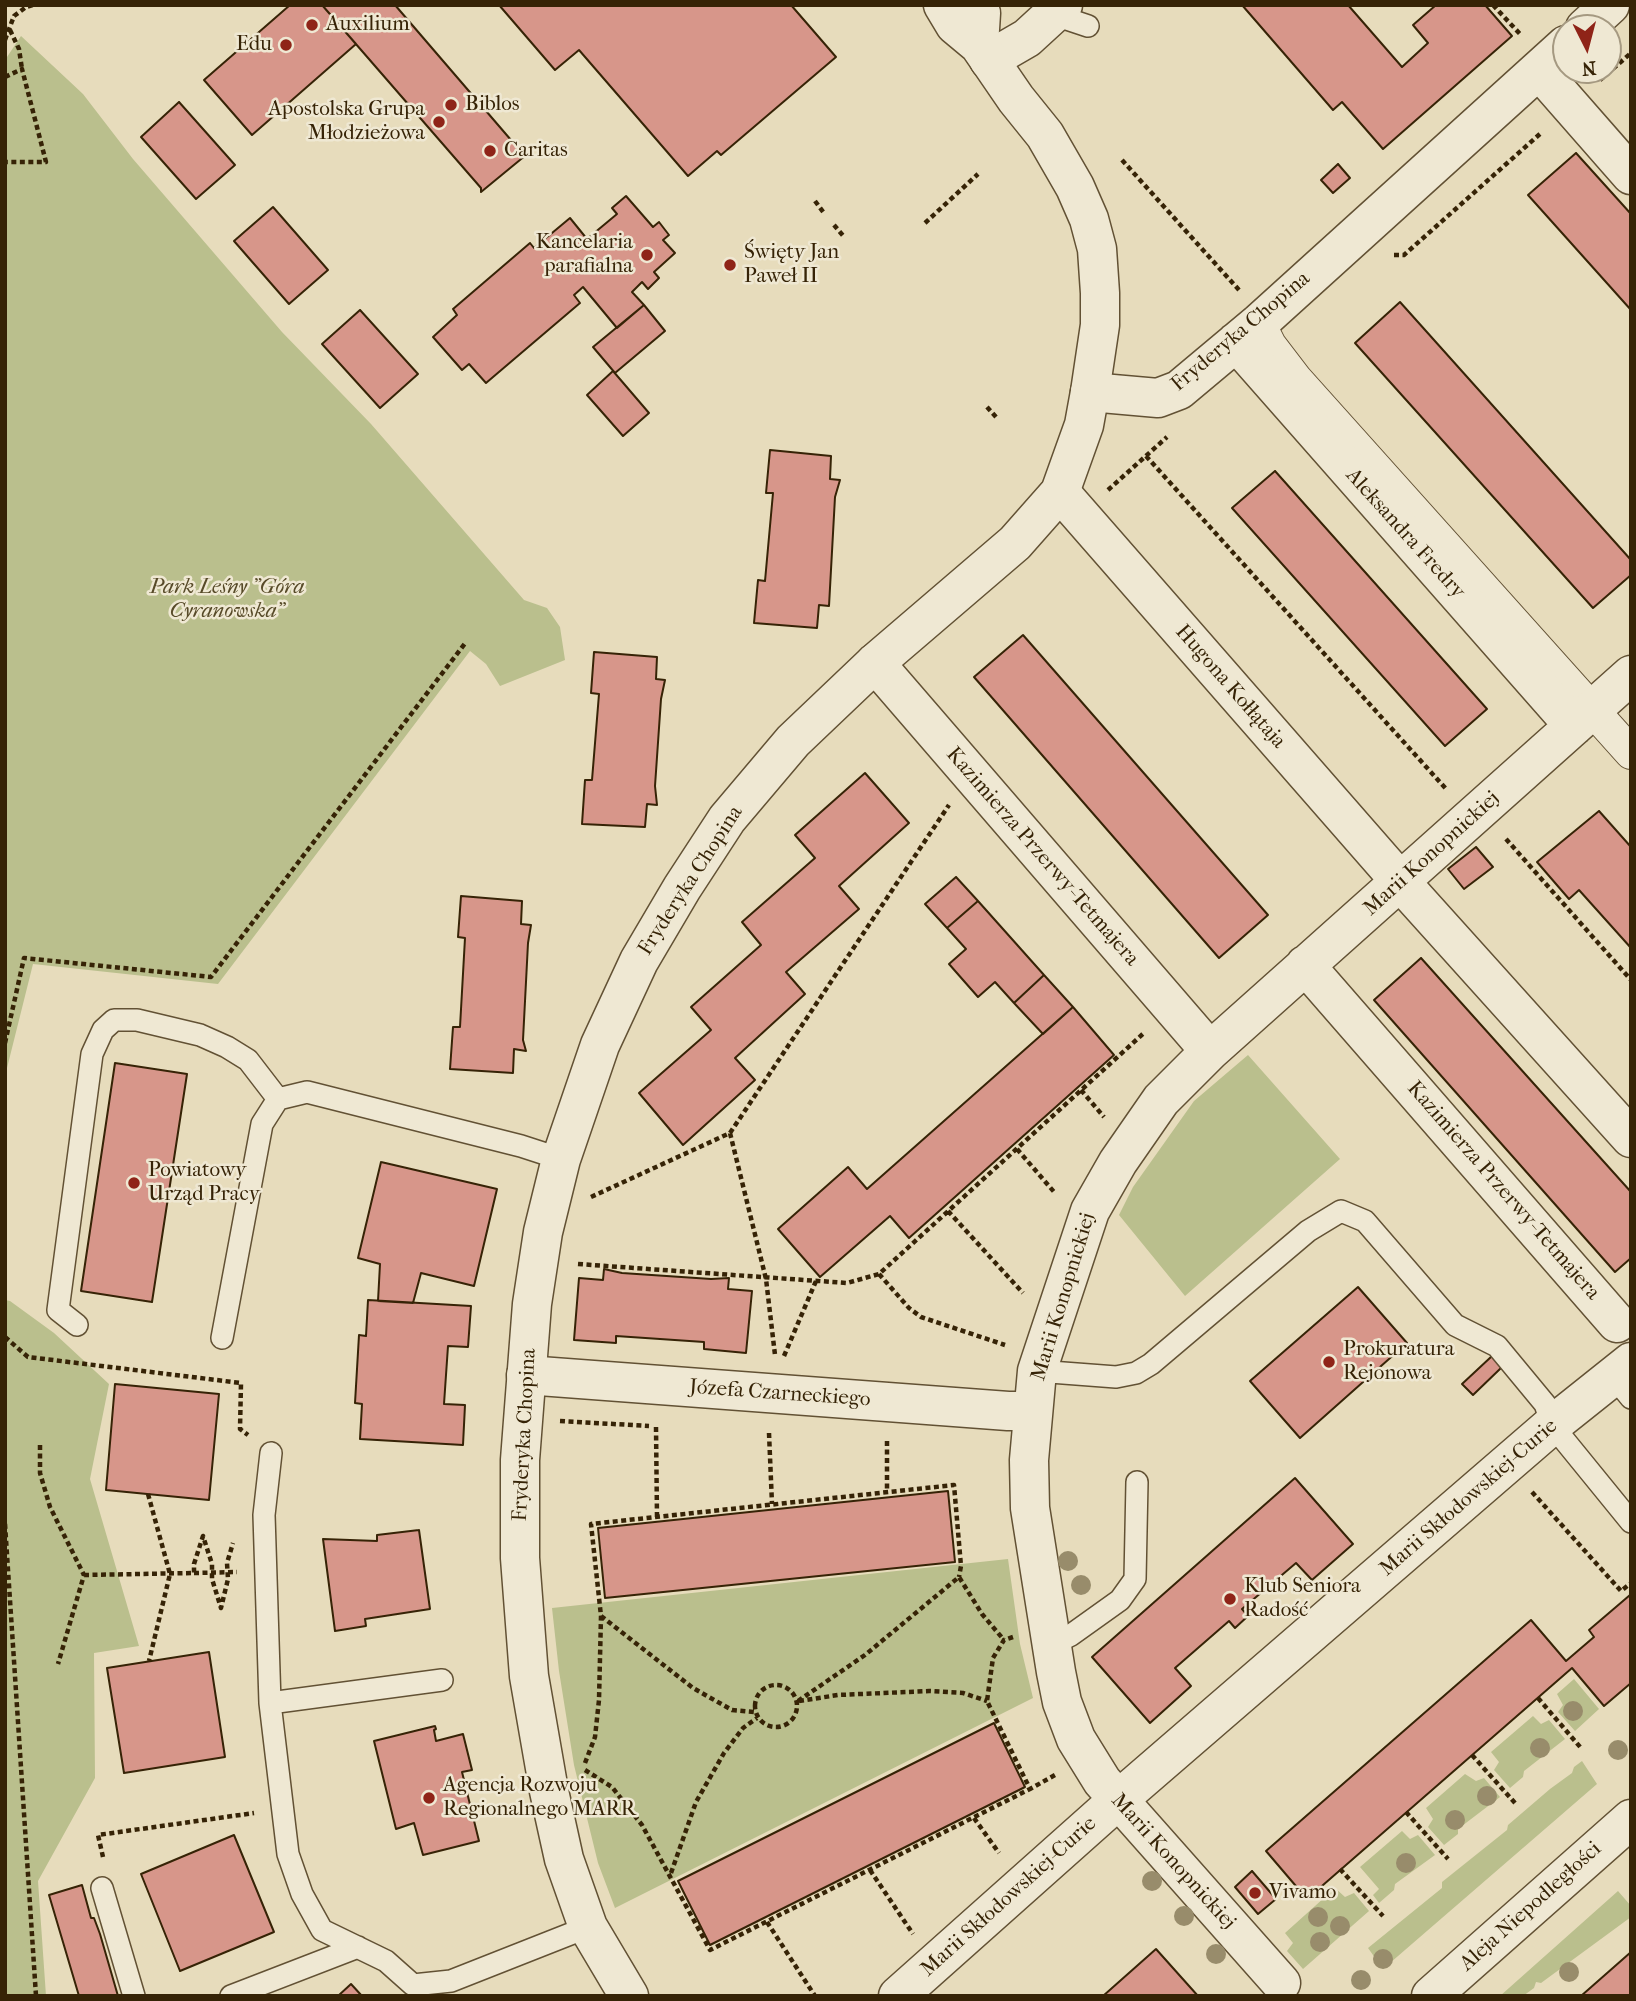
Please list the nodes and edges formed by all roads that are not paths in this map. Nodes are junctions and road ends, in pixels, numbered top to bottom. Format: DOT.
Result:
graph roads {
  1 [pos="943,5"];
  2 [pos="978,5"];
  3 [pos="1068,15"];
  4 [pos="984,52"];
  5 [pos="1544,52"];
  6 [pos="1631,175"];
  7 [pos="1247,332"];
  8 [pos="1090,392"];
  9 [pos="1070,504"];
  10 [pos="875,663"];
  11 [pos="1631,675"];
  12 [pos="1583,718"];
  13 [pos="1631,753"];
  14 [pos="1401,882"];
  15 [pos="1305,965"];
  16 [pos="1210,1051"];
  17 [pos="278,1099"];
  18 [pos="1631,1138"];
  19 [pos="561,1159"];
  20 [pos="1617,1323"];
  21 [pos="77,1325"];
  22 [pos="222,1338"];
  23 [pos="1037,1371"];
  24 [pos="526,1375"];
  25 [pos="1625,1378"];
  26 [pos="1033,1411"];
  27 [pos="1552,1425"];
  28 [pos="271,1453"];
  29 [pos="1137,1482"];
  30 [pos="1631,1522"];
  31 [pos="1037,1639"];
  32 [pos="442,1680"];
  33 [pos="270,1703"];
  34 [pos="1118,1800"];
  35 [pos="1631,1819"];
  36 [pos="103,1888"];
  37 [pos="588,1927"];
  38 [pos="358,1947"];
  39 [pos="1281,1983"];
  40 [pos="135,1996"];
  41 [pos="231,1996"];
  42 [pos="629,1996"];
  43 [pos="898,1996"];
  44 [pos="1431,1996"];
  1 -- 4 [label="street"];
  2 -- 4 [label="street"];
  3 -- 4 [label="street"];
  4 -- 8 [label="street"];
  5 -- 6 [label="street"];
  5 -- 7 [label="street, Fryderyka Chopina"];
  7 -- 8 [label="street, Fryderyka Chopina"];
  7 -- 12 [label="street, Aleksandra Fredry"];
  8 -- 9 [label="street, Fryderyka Chopina"];
  9 -- 10 [label="street, Fryderyka Chopina"];
  9 -- 14 [label="street, Hugona Kołłątaja"];
  10 -- 16 [label="street, Kazimierza Przerwy-Tetmajera"];
  10 -- 19 [label="street, Fryderyka Chopina"];
  11 -- 12 [label="street, Marii Konopnickiej"];
  12 -- 13 [label="street"];
  12 -- 14 [label="street, Marii Konopnickiej"];
  14 -- 15 [label="street, Marii Konopnickiej"];
  14 -- 18 [label="street, Hugona Kołłątaja"];
  15 -- 16 [label="street, Marii Konopnickiej"];
  15 -- 20 [label="street, Kazimierza Przerwy-Tetmajera"];
  16 -- 23 [label="street, Marii Konopnickiej"];
  17 -- 19 [label="lane"];
  17 -- 21 [label="lane"];
  17 -- 22 [label="lane"];
  19 -- 24 [label="street, Fryderyka Chopina"];
  23 -- 26 [label="street, Marii Konopnickiej"];
  23 -- 27 [label="lane"];
  24 -- 26 [label="street, Józefa Czarneckiego"];
  24 -- 37 [label="street, Fryderyka Chopina"];
  25 -- 27 [label="street, Marii Skłodowskiej-Curie"];
  26 -- 31 [label="street, Marii Konopnickiej"];
  27 -- 30 [label="lane"];
  27 -- 34 [label="street, Marii Skłodowskiej-Curie"];
  28 -- 33 [label="lane"];
  29 -- 31 [label="lane"];
  31 -- 34 [label="street, Marii Konopnickiej"];
  32 -- 33 [label="lane"];
  33 -- 38 [label="lane"];
  34 -- 39 [label="street, Marii Konopnickiej"];
  34 -- 43 [label="street, Marii Skłodowskiej-Curie"];
  35 -- 44 [label="street, Aleja Niepodległości"];
  36 -- 40 [label="lane"];
  37 -- 38 [label="lane"];
  37 -- 42 [label="street, Fryderyka Chopina"];
  38 -- 41 [label="lane"];
}
